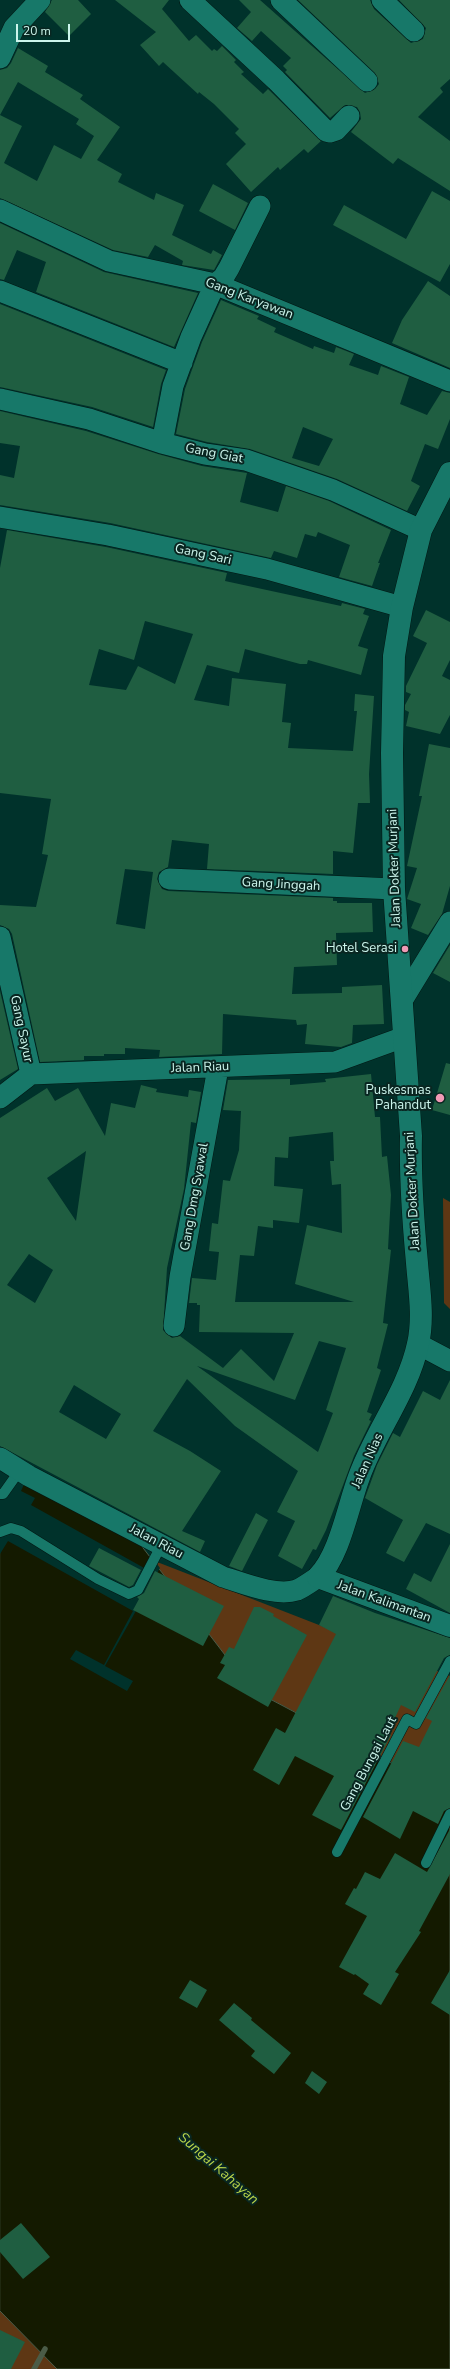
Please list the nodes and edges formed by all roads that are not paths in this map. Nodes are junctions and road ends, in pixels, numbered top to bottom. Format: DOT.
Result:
graph roads {
  1 [pos="40,0"];
  2 [pos="190,0"];
  3 [pos="281,0"];
  4 [pos="382,0"];
  5 [pos="414,31"];
  6 [pos="0,58"];
  7 [pos="367,81"];
  8 [pos="349,116"];
  9 [pos="260,206"];
  10 [pos="0,210"];
  11 [pos="215,284"];
  12 [pos="0,291"];
  13 [pos="182,363"];
  14 [pos="450,380"];
  15 [pos="0,399"];
  16 [pos="162,443"];
  17 [pos="450,473"];
  18 [pos="0,517"];
  19 [pos="421,530"];
  20 [pos="402,607"];
  21 [pos="169,879"];
  22 [pos="394,889"];
  23 [pos="450,922"];
  24 [pos="0,937"];
  25 [pos="403,999"];
  26 [pos="404,1037"];
  27 [pos="218,1068"];
  28 [pos="31,1074"];
  29 [pos="0,1098"];
  30 [pos="174,1326"];
  31 [pos="439,1349"];
  32 [pos="0,1458"];
  33 [pos="20,1470"];
  34 [pos="0,1494"];
  35 [pos="0,1532"];
  36 [pos="162,1544"];
  37 [pos="318,1577"];
  38 [pos="450,1626"];
  39 [pos="450,1661"];
  40 [pos="450,1814"];
  41 [pos="337,1852"];
  42 [pos="426,1863"];
  1 -- 6 [label="street"];
  2 -- 8 [label="street"];
  3 -- 7 [label="street"];
  4 -- 5 [label="street"];
  9 -- 11 [label="street"];
  10 -- 11 [label="street, Gang Karyawan"];
  11 -- 13 [label="street"];
  11 -- 14 [label="street, Gang Karyawan"];
  12 -- 13 [label="street"];
  13 -- 16 [label="street"];
  15 -- 16 [label="street, Gang Giat"];
  16 -- 19 [label="street, Gang Giat"];
  17 -- 19 [label="street, Jalan Dokter Murjani"];
  18 -- 20 [label="street, Gang Sari"];
  19 -- 20 [label="street, Jalan Dokter Murjani"];
  20 -- 22 [label="street, Jalan Dokter Murjani"];
  21 -- 22 [label="street, Gang Jinggah"];
  22 -- 25 [label="street, Jalan Dokter Murjani"];
  23 -- 25 [label="street"];
  24 -- 28 [label="street, Gang Sayur"];
  25 -- 26 [label="street, Jalan Dokter Murjani"];
  26 -- 27 [label="street, Jalan Riau"];
  26 -- 31 [label="street, Jalan Dokter Murjani"];
  27 -- 28 [label="street, Jalan Riau"];
  27 -- 30 [label="street, Gang Dmg Syawal"];
  28 -- 29 [label="street"];
  31 -- 37 [label="street, Jalan Nias"];
  32 -- 33 [label="street, Jalan Riau"];
  33 -- 34 [label="lane"];
  33 -- 36 [label="street, Jalan Riau"];
  35 -- 36 [label="lane"];
  36 -- 37 [label="street, Jalan Riau"];
  37 -- 38 [label="street, Jalan Kalimantan"];
  39 -- 41 [label="lane, Gang Bungai Laut"];
  40 -- 42 [label="lane"];
}
